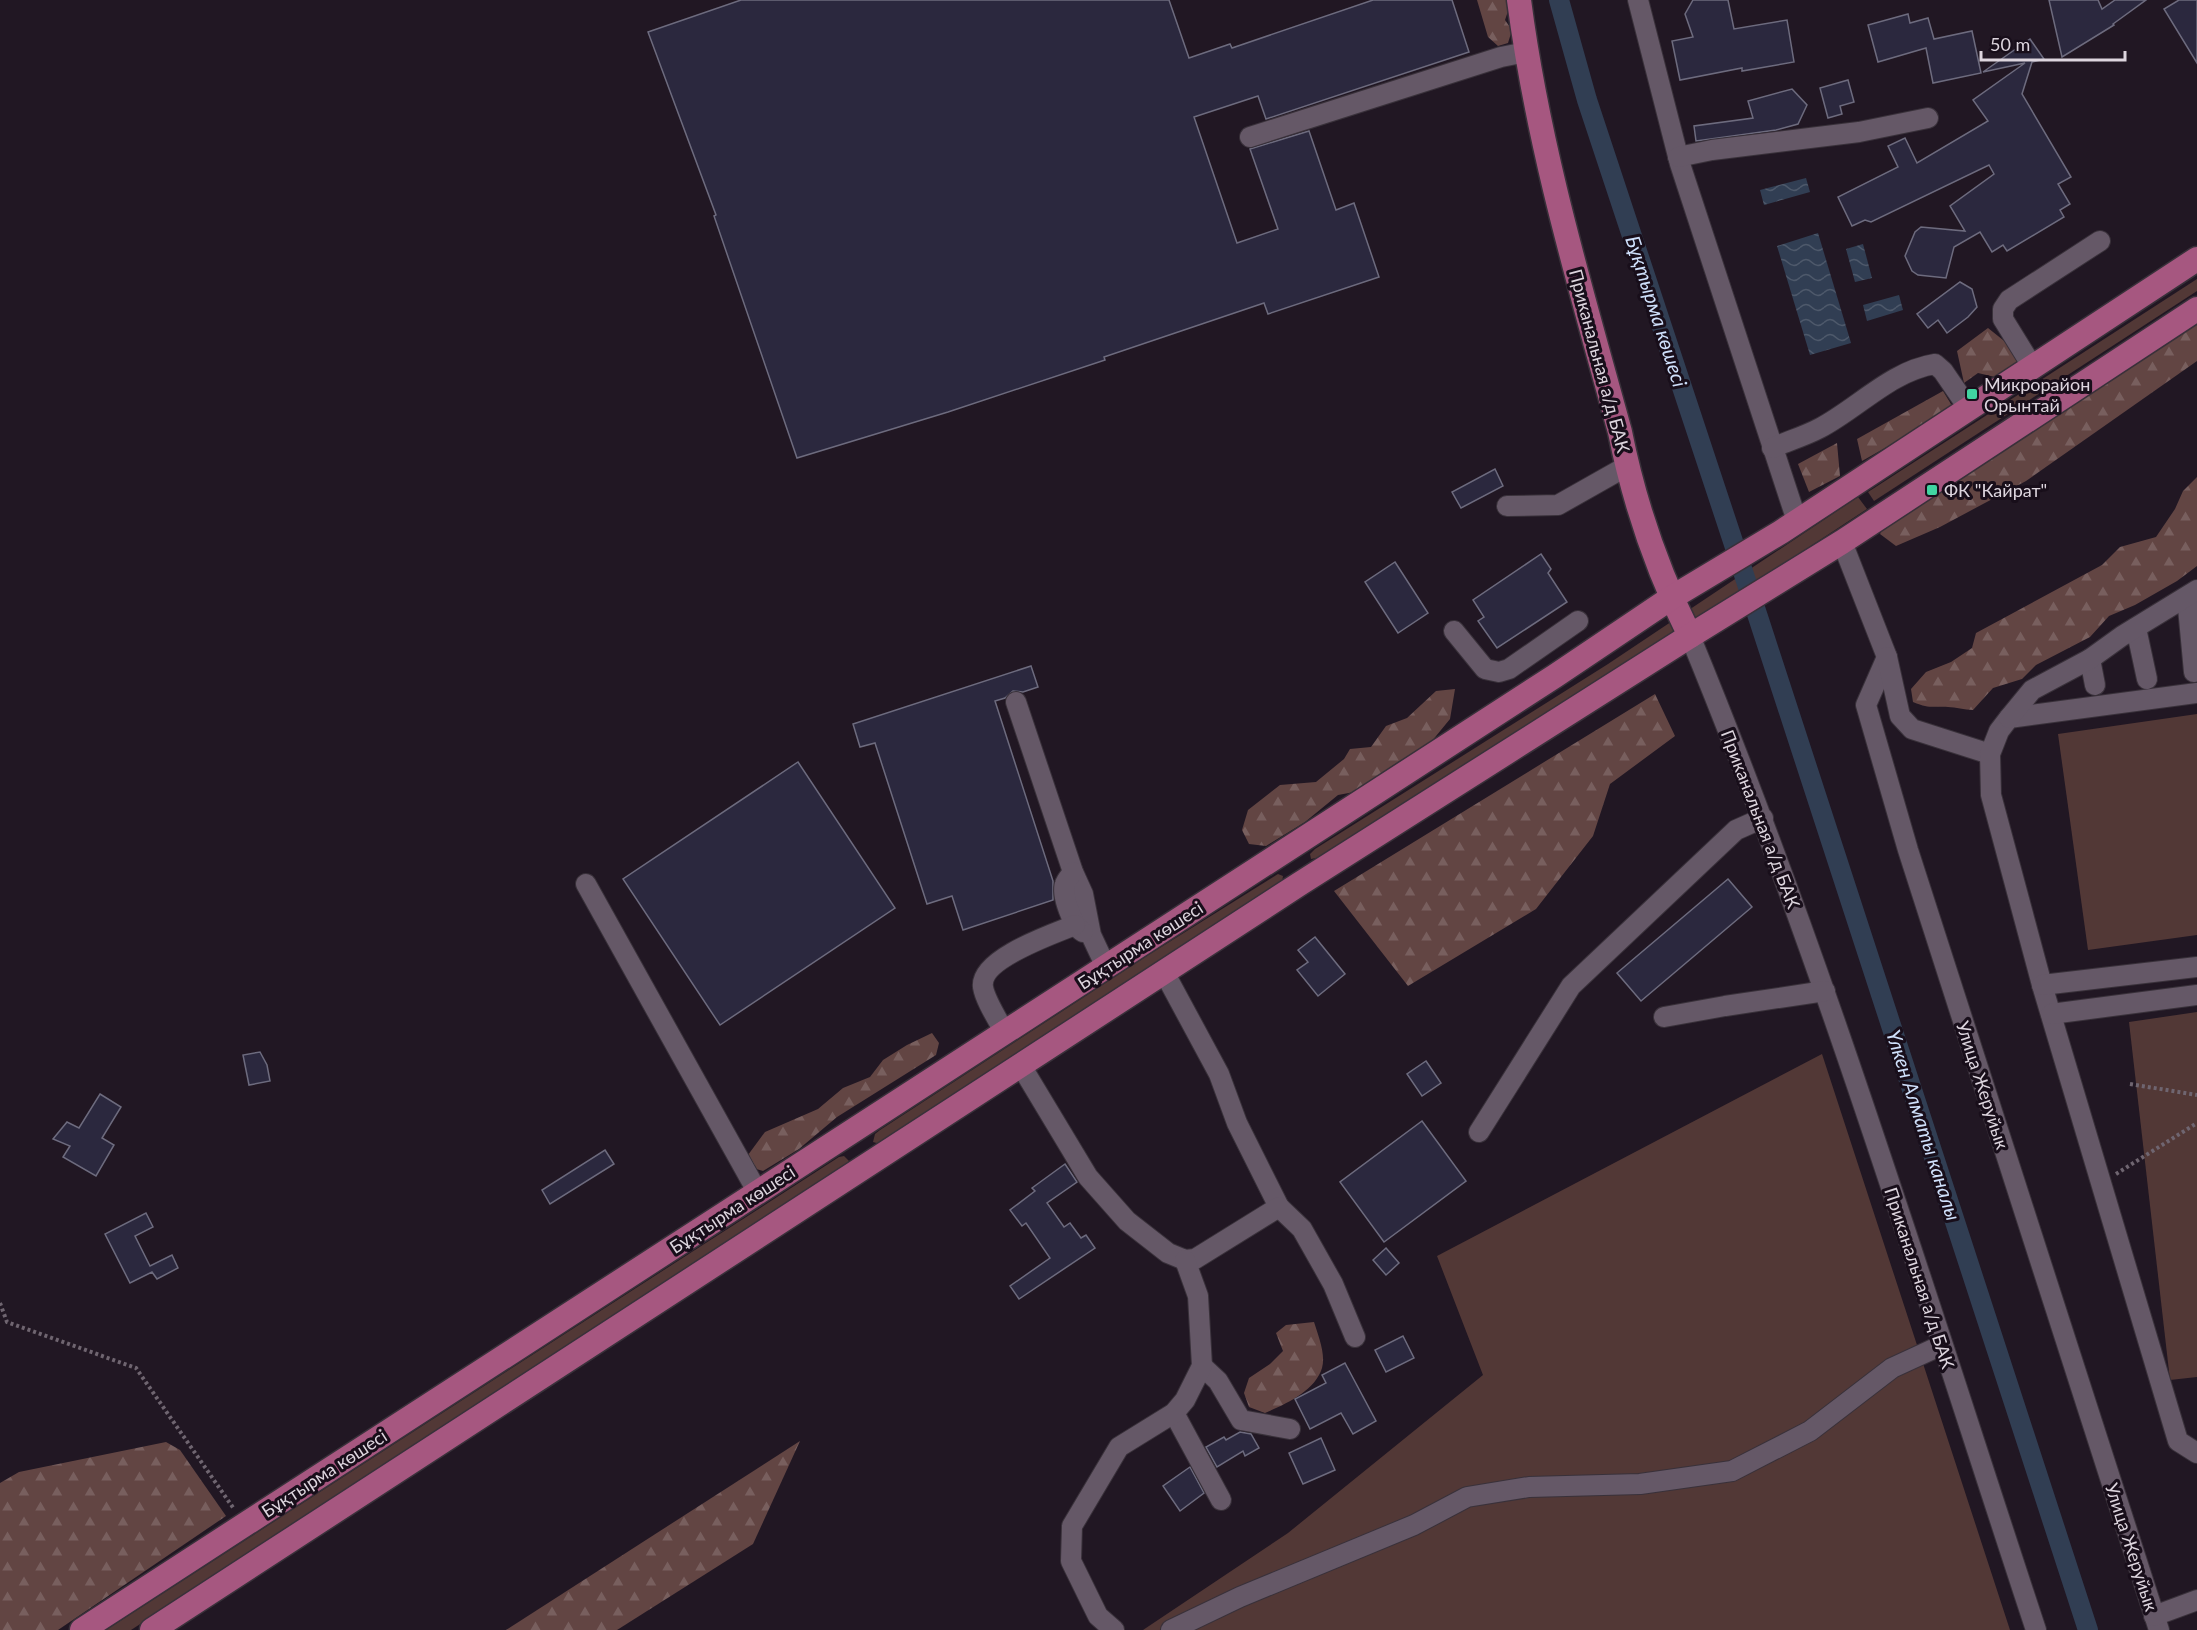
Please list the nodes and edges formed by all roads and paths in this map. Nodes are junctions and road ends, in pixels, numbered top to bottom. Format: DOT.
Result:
graph roads {
  1 [pos="1519,0"];
  2 [pos="1638,0"];
  3 [pos="1526,52"];
  4 [pos="1928,118"];
  5 [pos="1250,137"];
  6 [pos="1678,157"];
  7 [pos="2100,241"];
  8 [pos="2197,259"];
  9 [pos="2197,309"];
  10 [pos="2032,366"];
  11 [pos="1969,409"];
  12 [pos="1772,448"];
  13 [pos="1627,466"];
  14 [pos="1508,506"];
  15 [pos="1789,527"];
  16 [pos="1842,542"];
  17 [pos="2192,593"];
  18 [pos="1671,598"];
  19 [pos="1578,621"];
  20 [pos="2136,628"];
  21 [pos="1699,630"];
  22 [pos="1454,631"];
  23 [pos="1538,649"];
  24 [pos="1887,657"];
  25 [pos="2090,658"];
  26 [pos="2194,672"];
  27 [pos="1555,676"];
  28 [pos="2147,679"];
  29 [pos="2095,684"];
  30 [pos="2197,693"];
  31 [pos="1016,702"];
  32 [pos="2010,718"];
  33 [pos="1990,754"];
  34 [pos="1763,818"];
  35 [pos="1282,853"];
  36 [pos="1301,883"];
  37 [pos="586,884"];
  38 [pos="1083,930"];
  39 [pos="1106,967"];
  40 [pos="2197,967"];
  41 [pos="1164,972"];
  42 [pos="2042,985"];
  43 [pos="1825,991"];
  44 [pos="2197,995"];
  45 [pos="2051,1014"];
  46 [pos="1664,1017"];
  47 [pos="1005,1033"];
  48 [pos="1020,1065"];
  49 [pos="2130,1084"];
  50 [pos="2197,1095"];
  51 [pos="2197,1123"];
  52 [pos="852,1131"];
  53 [pos="1479,1132"];
  54 [pos="869,1162"];
  55 [pos="2102,1183"];
  56 [pos="758,1192"];
  57 [pos="1279,1207"];
  58 [pos="1185,1260"];
  59 [pos="0,1303"];
  60 [pos="1355,1337"];
  61 [pos="1942,1345"];
  62 [pos="1202,1366"];
  63 [pos="1174,1413"];
  64 [pos="1290,1429"];
  65 [pos="2197,1452"];
  66 [pos="1221,1500"];
  67 [pos="245,1525"];
  68 [pos="2197,1600"];
  69 [pos="2157,1623"];
  70 [pos="82,1630"];
  71 [pos="152,1630"];
  72 [pos="1114,1630"];
  73 [pos="1171,1630"];
  74 [pos="2036,1630"];
  1 -- 3 [label="main road, Приканальная а/д БАК"];
  2 -- 6 [label="street"];
  3 -- 5 [label="street"];
  3 -- 13 [label="main road, Приканальная а/д БАК"];
  4 -- 6 [label="street"];
  6 -- 12 [label="street"];
  7 -- 10 [label="street"];
  8 -- 10 [label="main road, Бұқтырма көшесі"];
  9 -- 16 [label="main road, Бұқтырма көшесі"];
  10 -- 11 [label="main road, Бұқтырма көшесі"];
  11 -- 12 [label="street"];
  11 -- 15 [label="main road, Бұқтырма көшесі"];
  12 -- 15 [label="street"];
  13 -- 14 [label="street"];
  13 -- 18 [label="main road, Приканальная а/д БАК"];
  15 -- 18 [label="main road, Бұқтырма көшесі"];
  16 -- 21 [label="main road, Бұқтырма көшесі"];
  16 -- 24 [label="street"];
  17 -- 20 [label="street"];
  17 -- 26 [label="street"];
  18 -- 21 [label="main road, Приканальная а/д БАК"];
  18 -- 27 [label="main road, Бұқтырма көшесі"];
  19 -- 23 [label="street"];
  20 -- 25 [label="street"];
  20 -- 28 [label="street"];
  21 -- 34 [label="street, Приканальная а/д БАК"];
  21 -- 36 [label="main road, Бұқтырма көшесі"];
  22 -- 23 [label="street"];
  23 -- 27 [label="street"];
  24 -- 33 [label="street"];
  24 -- 69 [label="street, Улица Жеруйык"];
  25 -- 29 [label="street"];
  25 -- 32 [label="street"];
  27 -- 35 [label="main road, Бұқтырма көшесі"];
  30 -- 32 [label="street"];
  31 -- 38 [label="street"];
  32 -- 33 [label="street"];
  33 -- 42 [label="street"];
  34 -- 43 [label="street, Приканальная а/д БАК"];
  34 -- 53 [label="street"];
  35 -- 36 [label="main road"];
  35 -- 39 [label="main road, Бұқтырма көшесі"];
  36 -- 41 [label="main road, Бұқтырма көшесі"];
  37 -- 56 [label="street"];
  38 -- 39 [label="street"];
  38 -- 47 [label="street"];
  39 -- 47 [label="main road, Бұқтырма көшесі"];
  40 -- 42 [label="street"];
  41 -- 48 [label="main road, Бұқтырма көшесі"];
  41 -- 57 [label="street"];
  42 -- 45 [label="street"];
  43 -- 46 [label="street"];
  43 -- 61 [label="street, Приканальная а/д БАК"];
  44 -- 45 [label="street"];
  45 -- 55 [label="street"];
  47 -- 52 [label="main road, Бұқтырма көшесі"];
  48 -- 54 [label="main road, Бұқтырма көшесі"];
  48 -- 58 [label="street"];
  49 -- 50 [label="path"];
  51 -- 55 [label="path"];
  52 -- 54 [label="main road"];
  52 -- 56 [label="main road, Бұқтырма көшесі"];
  54 -- 71 [label="main road, Бұқтырма көшесі"];
  55 -- 65 [label="street"];
  56 -- 67 [label="main road, Бұқтырма көшесі"];
  57 -- 58 [label="street"];
  57 -- 60 [label="street"];
  58 -- 62 [label="street"];
  59 -- 67 [label="path"];
  61 -- 73 [label="street"];
  61 -- 74 [label="street, Приканальная а/д БАК"];
  62 -- 63 [label="street"];
  62 -- 64 [label="street"];
  63 -- 66 [label="street"];
  63 -- 72 [label="street"];
  67 -- 70 [label="main road, Бұқтырма көшесі"];
  68 -- 69 [label="street"];
}
